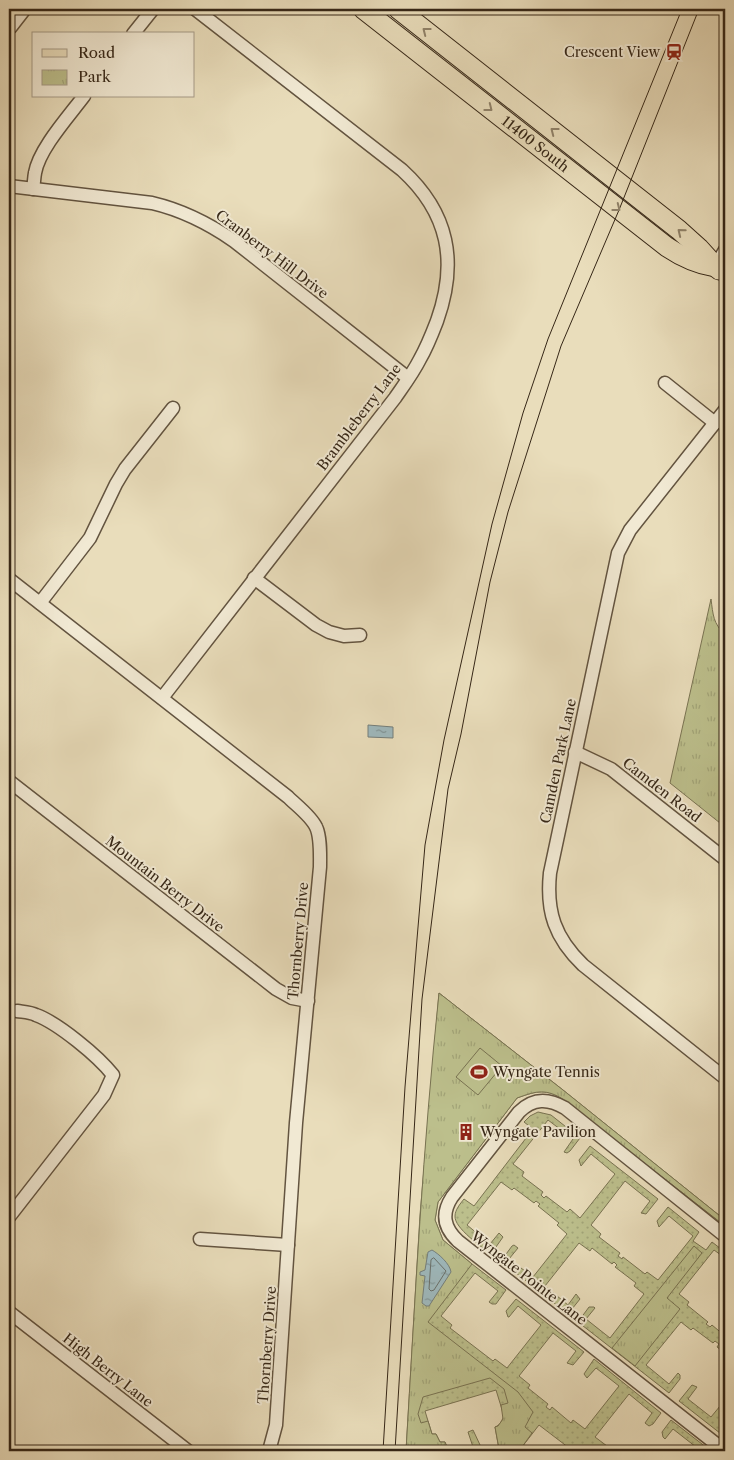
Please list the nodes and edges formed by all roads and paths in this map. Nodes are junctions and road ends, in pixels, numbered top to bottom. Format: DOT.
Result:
graph roads {
  1 [pos="23,9"];
  2 [pos="153,9"];
  3 [pos="196,9"];
  4 [pos="363,9"];
  5 [pos="398,9"];
  6 [pos="9,27"];
  7 [pos="135,32"];
  8 [pos="82,98"];
  9 [pos="9,186"];
  10 [pos="33,189"];
  11 [pos="725,250"];
  12 [pos="720,270"];
  13 [pos="408,378"];
  14 [pos="665,383"];
  15 [pos="173,408"];
  16 [pos="725,410"];
  17 [pos="715,423"];
  18 [pos="9,578"];
  19 [pos="254,578"];
  20 [pos="40,603"];
  21 [pos="360,635"];
  22 [pos="162,698"];
  23 [pos="575,752"];
  24 [pos="9,781"];
  25 [pos="725,860"];
  26 [pos="308,1001"];
  27 [pos="17,1011"];
  28 [pos="725,1078"];
  29 [pos="9,1217"];
  30 [pos="725,1236"];
  31 [pos="200,1239"];
  32 [pos="288,1245"];
  33 [pos="9,1312"];
  34 [pos="188,1451"];
  35 [pos="269,1451"];
  36 [pos="725,1451"];
  1 -- 6 [label="street"];
  2 -- 7 [label="street"];
  3 -- 13 [label="street, Brambleberry Lane"];
  4 -- 12 [label="main road, 11400 South, one-way"];
  12 -- 5 [label="main road, 11400 South, one-way"];
  8 -- 10 [label="street"];
  9 -- 10 [label="street, Cranberry Hill Drive"];
  10 -- 13 [label="street, Cranberry Hill Drive"];
  11 -- 12 [label="street"];
  13 -- 19 [label="street, Brambleberry Lane"];
  14 -- 17 [label="street"];
  15 -- 20 [label="street"];
  16 -- 17 [label="street, Camden Park Lane"];
  17 -- 23 [label="street, Camden Park Lane"];
  18 -- 20 [label="street, Thornberry Drive"];
  19 -- 21 [label="street"];
  19 -- 22 [label="street, Brambleberry Lane"];
  20 -- 22 [label="street, Thornberry Drive"];
  22 -- 26 [label="street, Thornberry Drive"];
  23 -- 25 [label="street, Camden Road"];
  23 -- 28 [label="street, Camden Park Lane"];
  24 -- 26 [label="street, Mountain Berry Drive"];
  26 -- 32 [label="street, Thornberry Drive"];
  27 -- 29 [label="street"];
  30 -- 36 [label="street, Wyngate Pointe Lane"];
  31 -- 32 [label="street"];
  32 -- 35 [label="street, Thornberry Drive"];
  33 -- 34 [label="street, High Berry Lane"];
}
